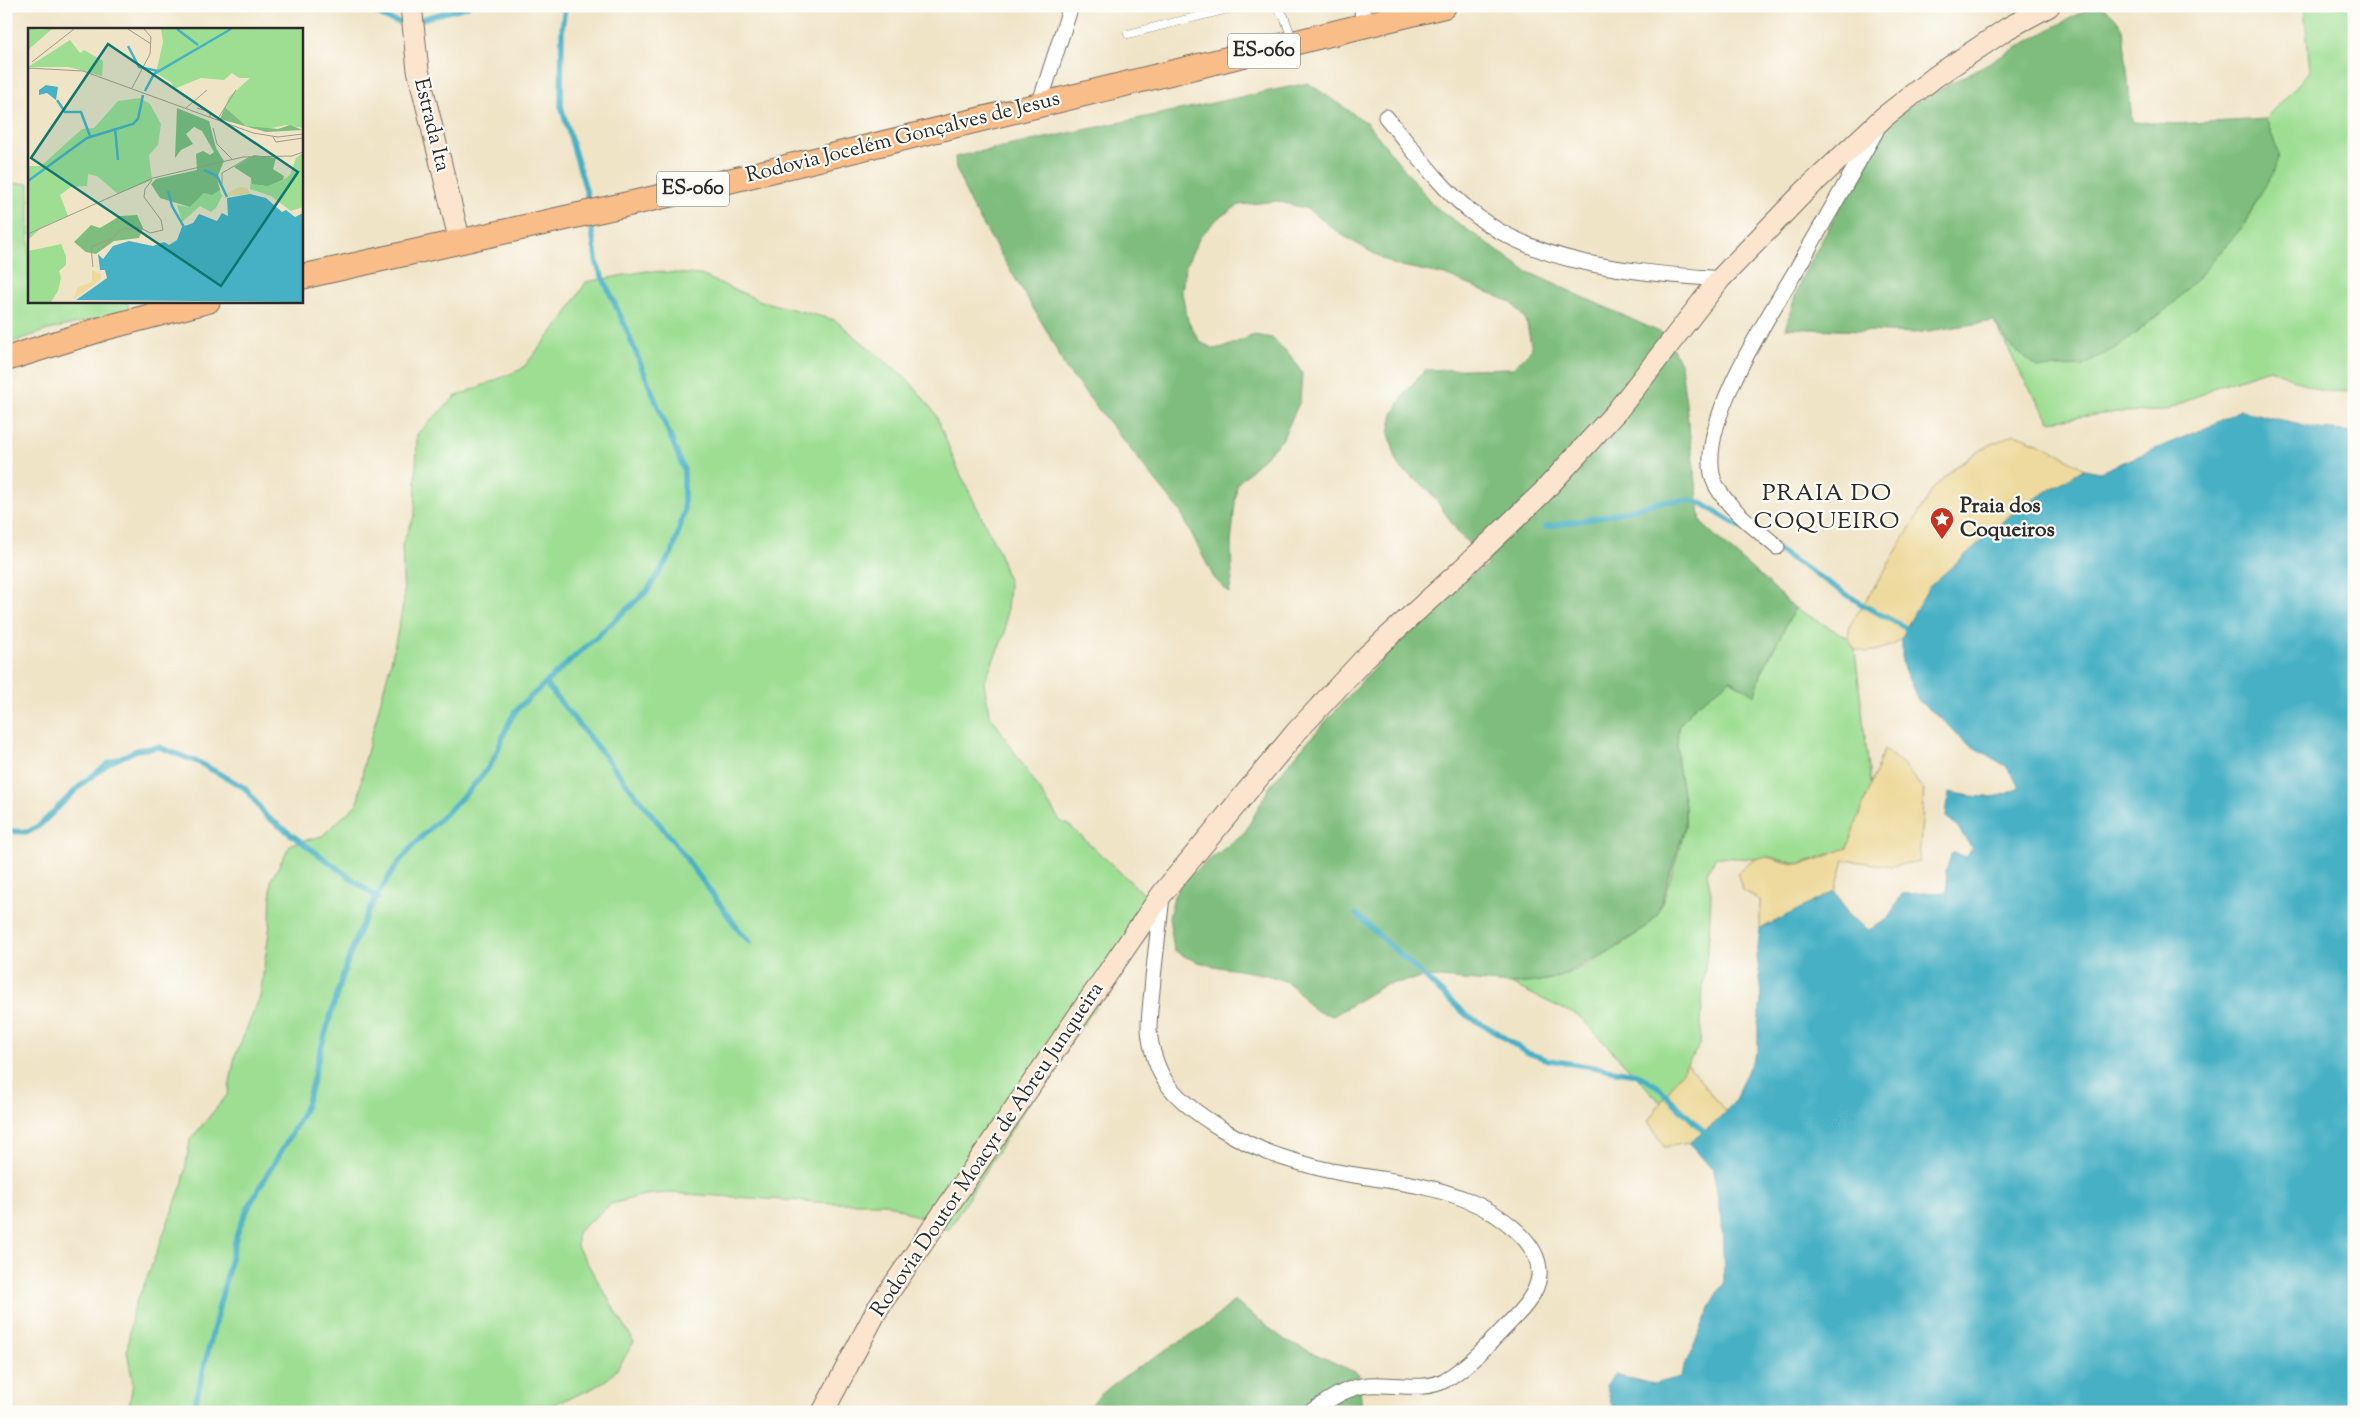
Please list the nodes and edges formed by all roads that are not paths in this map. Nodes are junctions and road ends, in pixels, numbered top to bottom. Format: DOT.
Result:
graph roads {
  1 [pos="411,6"];
  2 [pos="1071,6"];
  3 [pos="1240,6"];
  4 [pos="1275,6"];
  5 [pos="1444,6"];
  6 [pos="2049,6"];
  7 [pos="1363,16"];
  8 [pos="1128,34"];
  9 [pos="1294,43"];
  10 [pos="1039,105"];
  11 [pos="1386,117"];
  12 [pos="1884,117"];
  13 [pos="460,242"];
  14 [pos="302,277"];
  15 [pos="1720,279"];
  16 [pos="204,302"];
  17 [pos="6,359"];
  18 [pos="1777,547"];
  19 [pos="1162,894"];
  20 [pos="823,1412"];
  21 [pos="1310,1412"];
  1 -- 13 [label="street, Estrada Ita"];
  2 -- 10 [label="street"];
  3 -- 8 [label="lane"];
  4 -- 9 [label="lane"];
  5 -- 7 [label="main road, Rodovia Jocelém Gonçalves de Jesus / ES-060"];
  6 -- 12 [label="street, Rodovia Doutor Moacyr de Abreu Junqueira"];
  7 -- 9 [label="main road, Rodovia Jocelém Gonçalves de Jesus / ES-060"];
  9 -- 10 [label="main road, Rodovia Jocelém Gonçalves de Jesus / ES-060"];
  10 -- 13 [label="main road, Rodovia Jocelém Gonçalves de Jesus / ES-060"];
  11 -- 15 [label="street"];
  12 -- 15 [label="street, Rodovia Doutor Moacyr de Abreu Junqueira"];
  12 -- 18 [label="street"];
  13 -- 14 [label="main road, Rodovia Jocelém Gonçalves de Jesus / ES-060"];
  15 -- 19 [label="street, Rodovia Doutor Moacyr de Abreu Junqueira"];
  16 -- 17 [label="main road"];
  19 -- 20 [label="street, Rodovia Doutor Moacyr de Abreu Junqueira"];
  19 -- 21 [label="street"];
}
